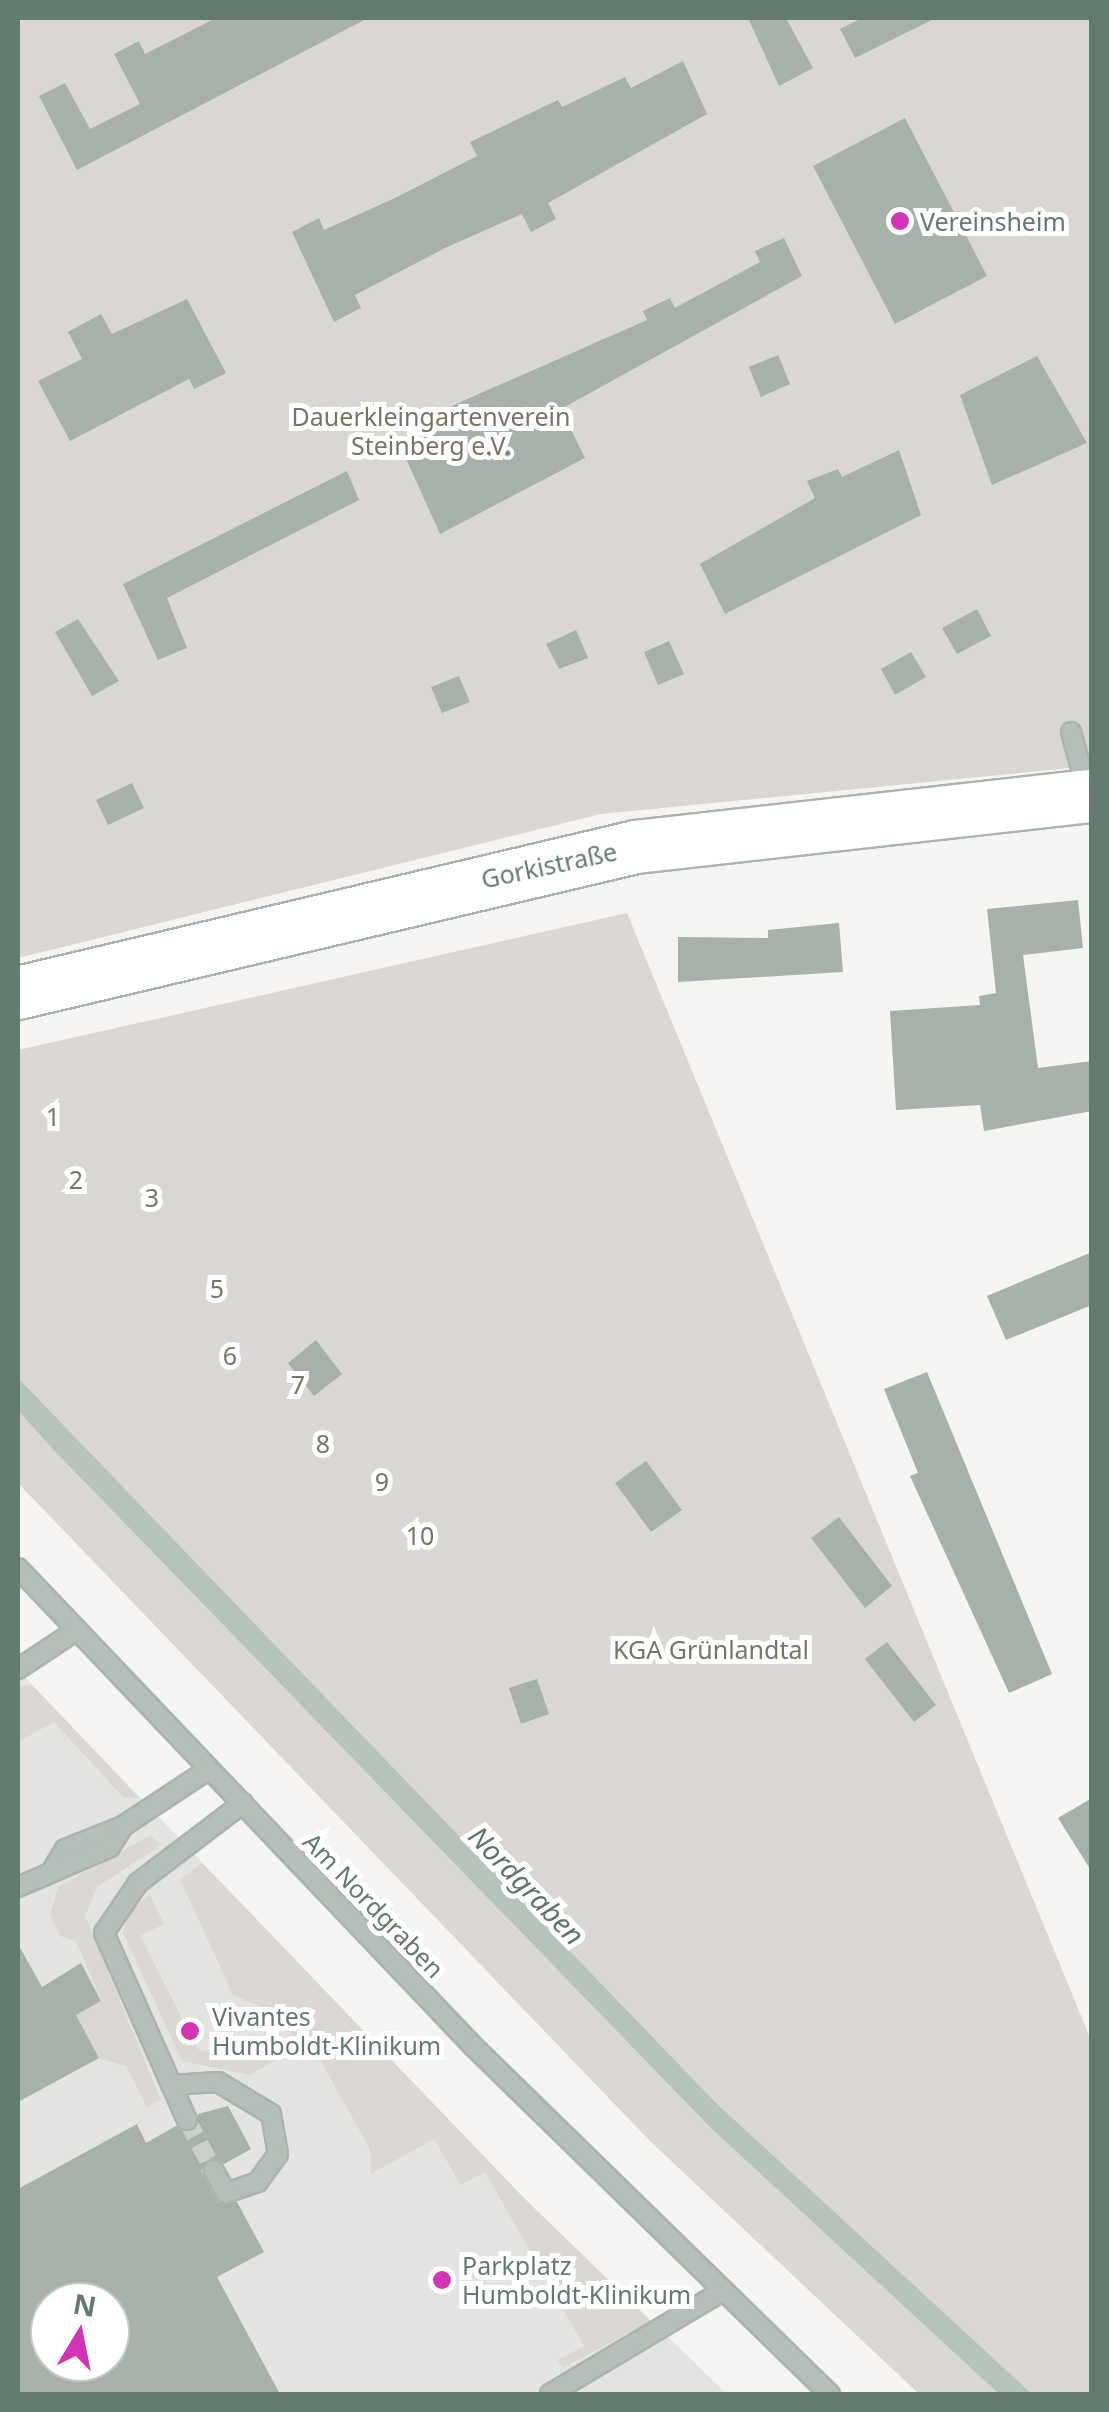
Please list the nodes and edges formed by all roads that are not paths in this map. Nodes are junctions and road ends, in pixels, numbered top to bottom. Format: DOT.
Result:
graph roads {
  1 [pos="1071,732"];
  2 [pos="1090,797"];
  3 [pos="18,993"];
  4 [pos="18,1568"];
  5 [pos="77,1630"];
  6 [pos="18,1669"];
  7 [pos="209,1769"];
  8 [pos="242,1804"];
  9 [pos="18,1887"];
  10 [pos="171,2084"];
  11 [pos="187,2120"];
  12 [pos="212,2170"];
  13 [pos="722,2292"];
  14 [pos="550,2394"];
  15 [pos="830,2394"];
  1 -- 2 [label="street"];
  2 -- 3 [label="main road, Gorkistraße"];
  4 -- 5 [label="street, Am Nordgraben"];
  5 -- 6 [label="street"];
  5 -- 7 [label="street, Am Nordgraben"];
  7 -- 8 [label="street, Am Nordgraben"];
  7 -- 9 [label="street"];
  8 -- 10 [label="street"];
  8 -- 13 [label="street, Am Nordgraben"];
  10 -- 11 [label="street"];
  10 -- 12 [label="street"];
  13 -- 14 [label="street"];
  13 -- 15 [label="street, Am Nordgraben"];
}
